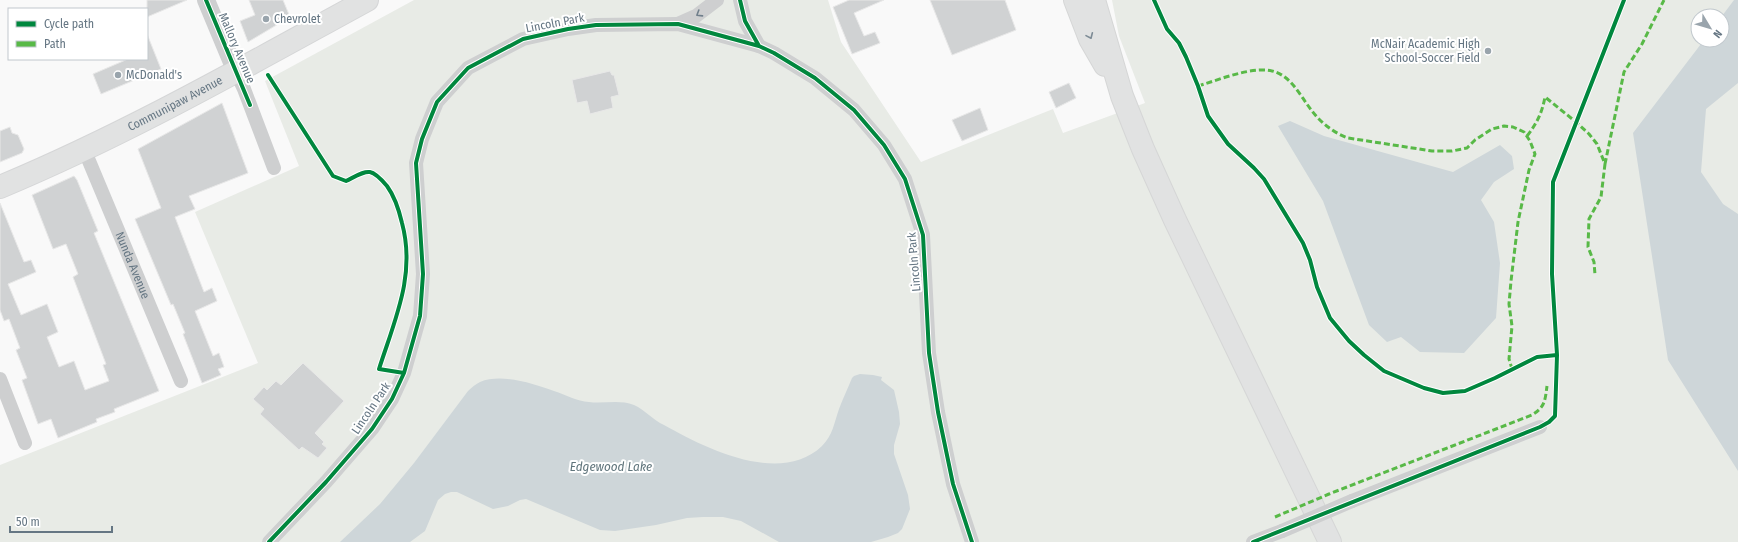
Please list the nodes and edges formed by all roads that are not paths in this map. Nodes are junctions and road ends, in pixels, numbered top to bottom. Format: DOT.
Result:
graph roads {
  1 [pos="206,0"];
  2 [pos="367,0"];
  3 [pos="717,0"];
  4 [pos="740,0"];
  5 [pos="1075,0"];
  6 [pos="1094,0"];
  7 [pos="1101,0"];
  8 [pos="678,24"];
  9 [pos="1105,34"];
  10 [pos="759,46"];
  11 [pos="236,72"];
  12 [pos="1122,96"];
  13 [pos="84,149"];
  14 [pos="274,168"];
  15 [pos="0,187"];
  16 [pos="0,379"];
  17 [pos="181,381"];
  18 [pos="1540,427"];
  19 [pos="25,443"];
  20 [pos="268,542"];
  21 [pos="972,542"];
  22 [pos="1254,542"];
  23 [pos="1330,542"];
  1 -- 11 [label="street, Mallory Avenue"];
  2 -- 11 [label="main road, Communipaw Avenue"];
  3 -- 8 [label="street, Lincoln Park, one-way"];
  4 -- 10 [label="street"];
  5 -- 12 [label="main road, one-way"];
  6 -- 9 [label="main road"];
  7 -- 9 [label="main road"];
  8 -- 10 [label="street, Lincoln Park"];
  8 -- 20 [label="street, Lincoln Park"];
  9 -- 12 [label="main road"];
  10 -- 21 [label="street, Lincoln Park"];
  11 -- 13 [label="main road, Communipaw Avenue"];
  11 -- 14 [label="street, Mallory Avenue"];
  12 -- 23 [label="main road"];
  13 -- 15 [label="main road, Communipaw Avenue"];
  13 -- 17 [label="street, Nunda Avenue"];
  16 -- 19 [label="street"];
  18 -- 22 [label="street, bridge"];
}
